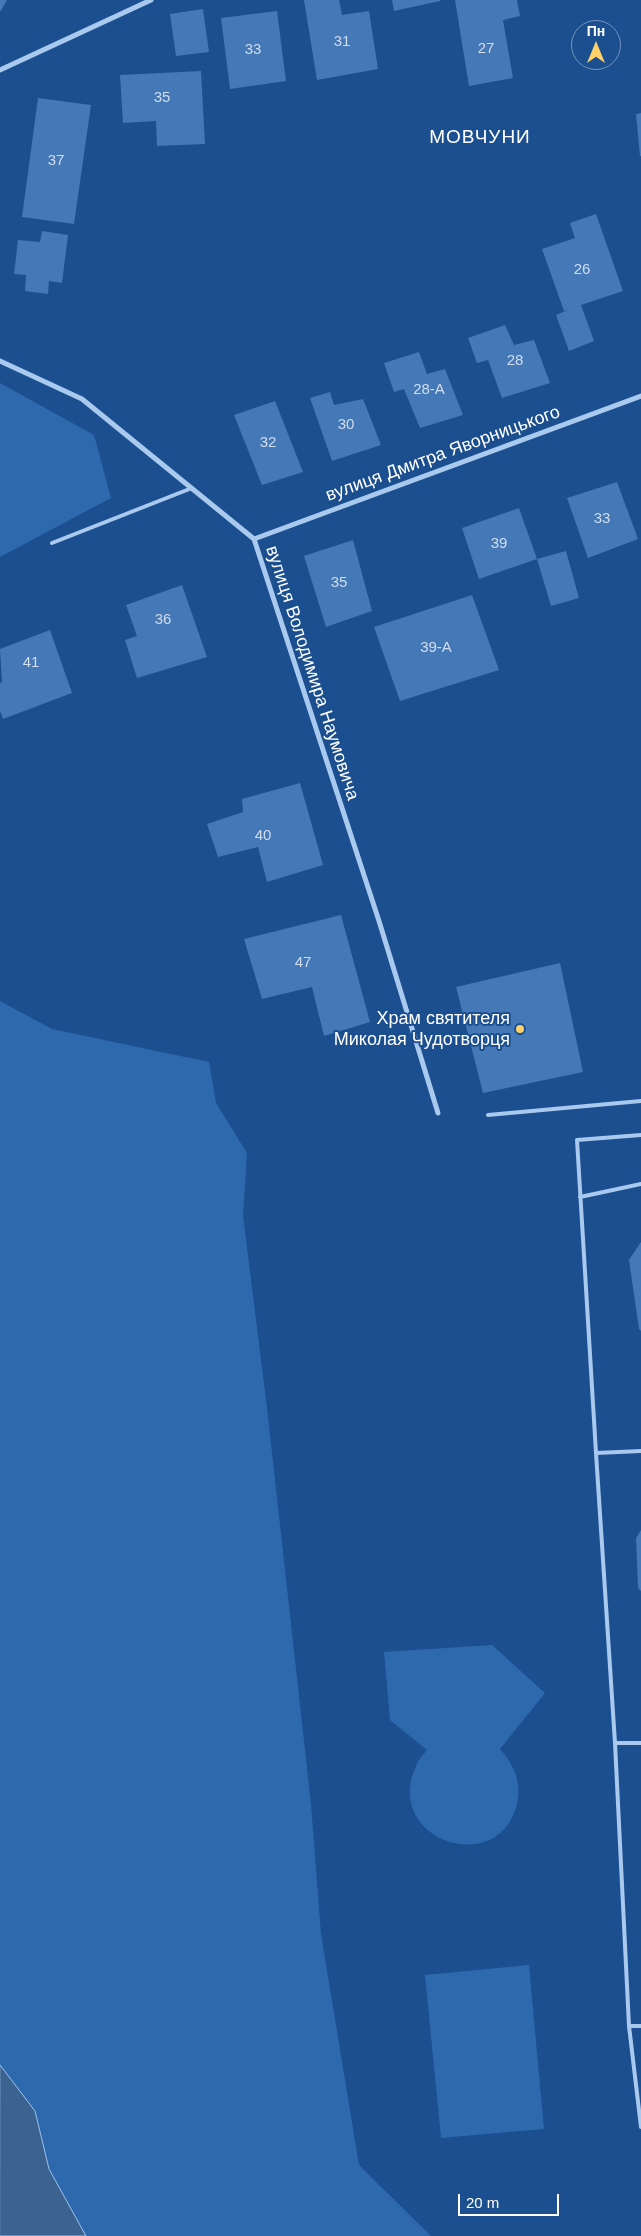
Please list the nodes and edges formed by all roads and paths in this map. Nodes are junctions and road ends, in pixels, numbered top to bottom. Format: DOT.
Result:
graph roads {
  1 [pos="152,0"];
  2 [pos="0,71"];
  3 [pos="0,361"];
  4 [pos="641,396"];
  5 [pos="192,488"];
  6 [pos="254,539"];
  7 [pos="52,543"];
  8 [pos="641,1101"];
  9 [pos="438,1113"];
  10 [pos="488,1115"];
  11 [pos="641,1135"];
  12 [pos="641,1184"];
  13 [pos="580,1197"];
  14 [pos="641,1451"];
  15 [pos="596,1453"];
  16 [pos="615,1743"];
  17 [pos="641,1743"];
  18 [pos="629,2026"];
  19 [pos="641,2026"];
  20 [pos="641,2127"];
  1 -- 2 [label="street"];
  3 -- 5 [label="street, вулиця Володимира Наумовича"];
  4 -- 6 [label="street, вулиця Дмитра Яворницького"];
  5 -- 6 [label="street, вулиця Володимира Наумовича"];
  5 -- 7 [label="lane"];
  6 -- 9 [label="street, вулиця Володимира Наумовича"];
  8 -- 10 [label="lane"];
  11 -- 13 [label="lane"];
  12 -- 13 [label="lane"];
  13 -- 15 [label="lane"];
  14 -- 15 [label="lane"];
  15 -- 16 [label="lane"];
  16 -- 17 [label="lane"];
  16 -- 18 [label="lane"];
  18 -- 19 [label="lane"];
  18 -- 20 [label="lane"];
}
